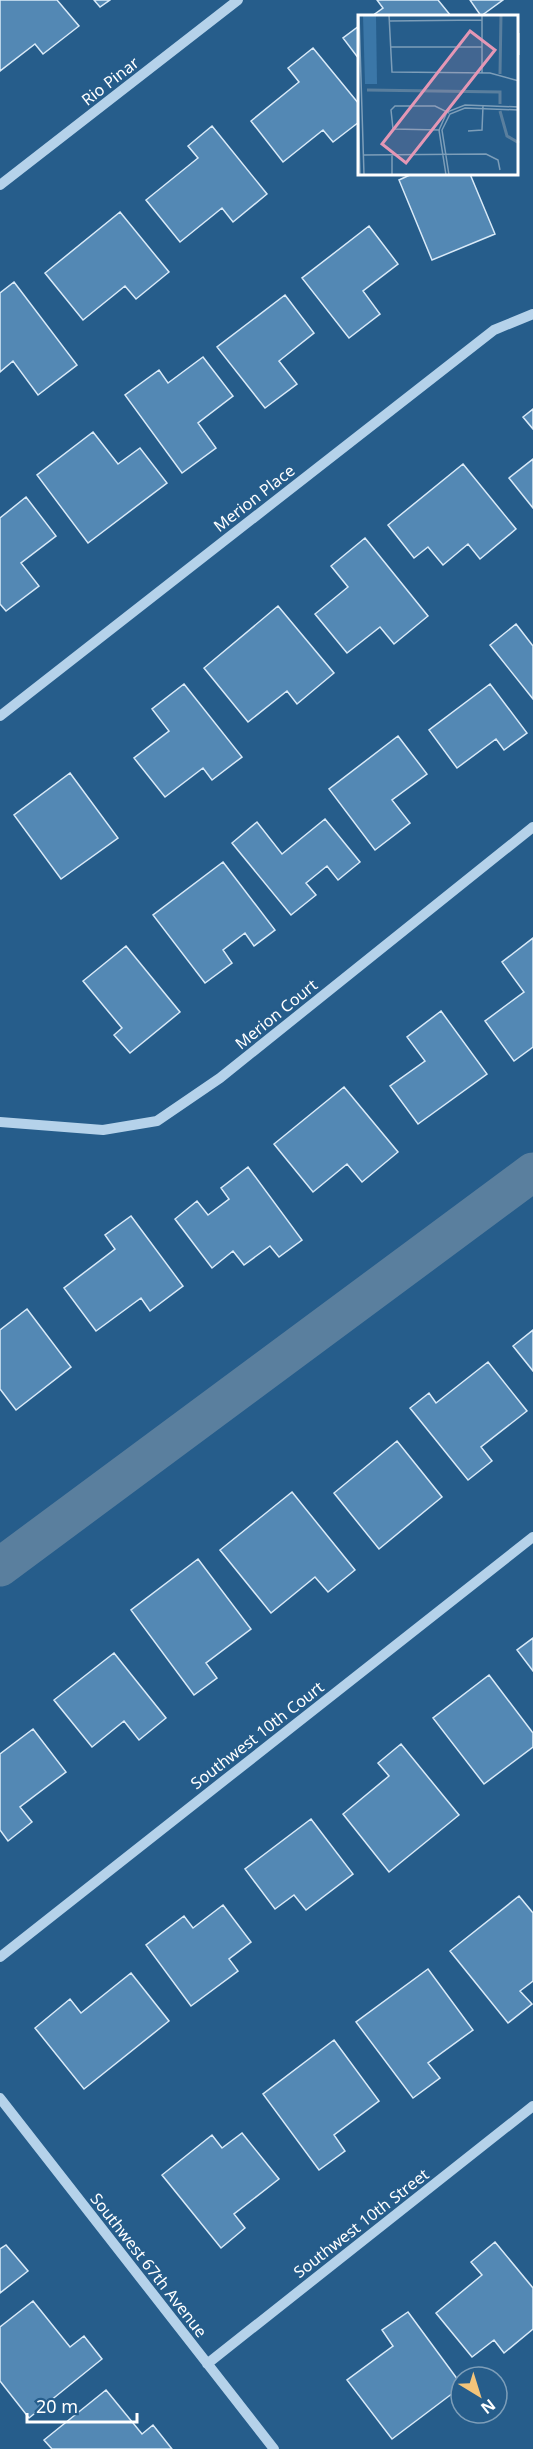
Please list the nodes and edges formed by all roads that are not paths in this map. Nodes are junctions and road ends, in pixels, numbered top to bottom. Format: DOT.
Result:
graph roads {
  1 [pos="238,0"];
  2 [pos="0,185"];
  3 [pos="533,314"];
  4 [pos="0,716"];
  5 [pos="533,827"];
  6 [pos="0,1122"];
  7 [pos="533,1537"];
  8 [pos="0,1957"];
  9 [pos="0,2098"];
  10 [pos="533,2106"];
  11 [pos="207,2364"];
  12 [pos="274,2449"];
  1 -- 2 [label="street, Rio Pinar"];
  3 -- 4 [label="street, Merion Place"];
  5 -- 6 [label="street, Merion Court"];
  7 -- 8 [label="street, Southwest 10th Court"];
  9 -- 11 [label="street, Southwest 67th Avenue"];
  10 -- 11 [label="street, Southwest 10th Street"];
  11 -- 12 [label="street, Southwest 67th Avenue"];
}
